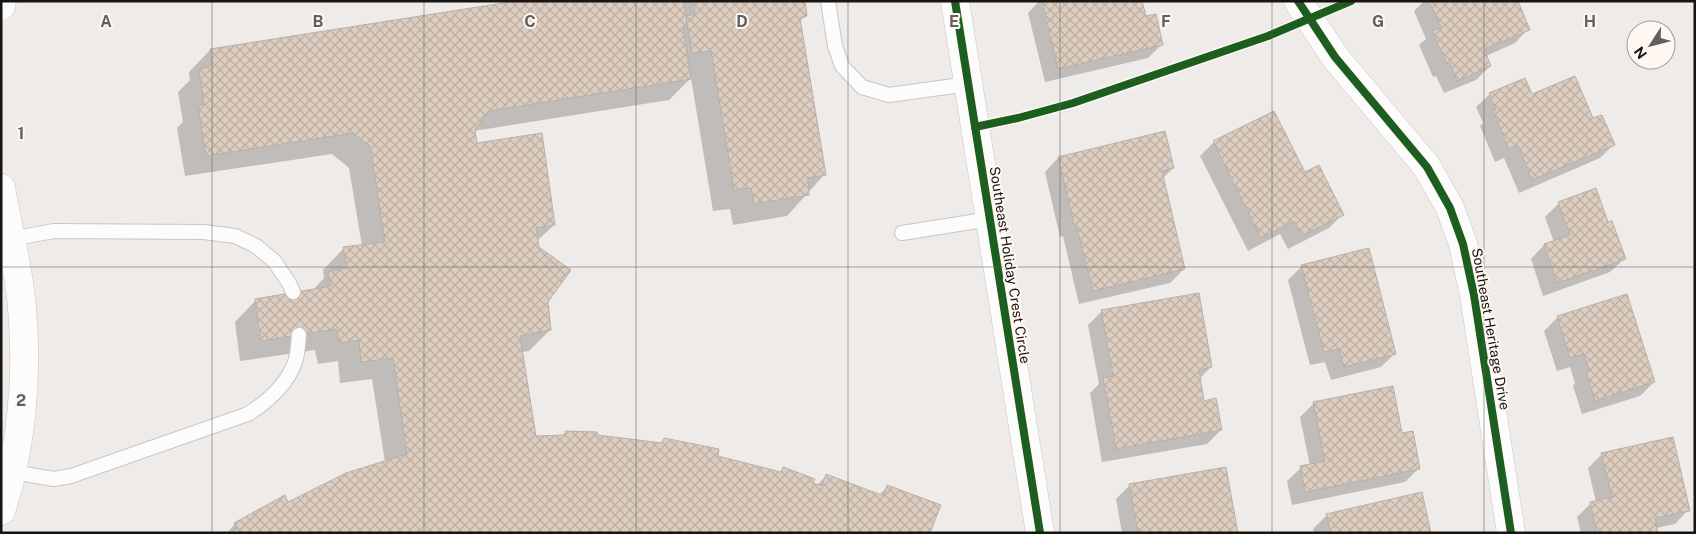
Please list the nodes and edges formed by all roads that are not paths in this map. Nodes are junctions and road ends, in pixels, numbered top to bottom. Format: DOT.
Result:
graph roads {
  1 [pos="2,1"];
  2 [pos="828,1"];
  3 [pos="955,1"];
  4 [pos="1298,1"];
  5 [pos="1,6"];
  6 [pos="968,84"];
  7 [pos="1,188"];
  8 [pos="990,219"];
  9 [pos="902,232"];
  10 [pos="11,239"];
  11 [pos="293,292"];
  12 [pos="299,335"];
  13 [pos="12,472"];
  14 [pos="1,511"];
  15 [pos="1040,533"];
  16 [pos="1511,533"];
  1 -- 5 [label="street"];
  2 -- 6 [label="lane"];
  3 -- 6 [label="street, Southeast Holiday Crest Circle"];
  4 -- 16 [label="street, Southeast Heritage Drive"];
  6 -- 8 [label="street, Southeast Holiday Crest Circle"];
  7 -- 10 [label="street"];
  8 -- 9 [label="lane"];
  8 -- 15 [label="street, Southeast Holiday Crest Circle"];
  10 -- 11 [label="lane"];
  10 -- 13 [label="street"];
  12 -- 13 [label="lane"];
  13 -- 14 [label="street"];
}
